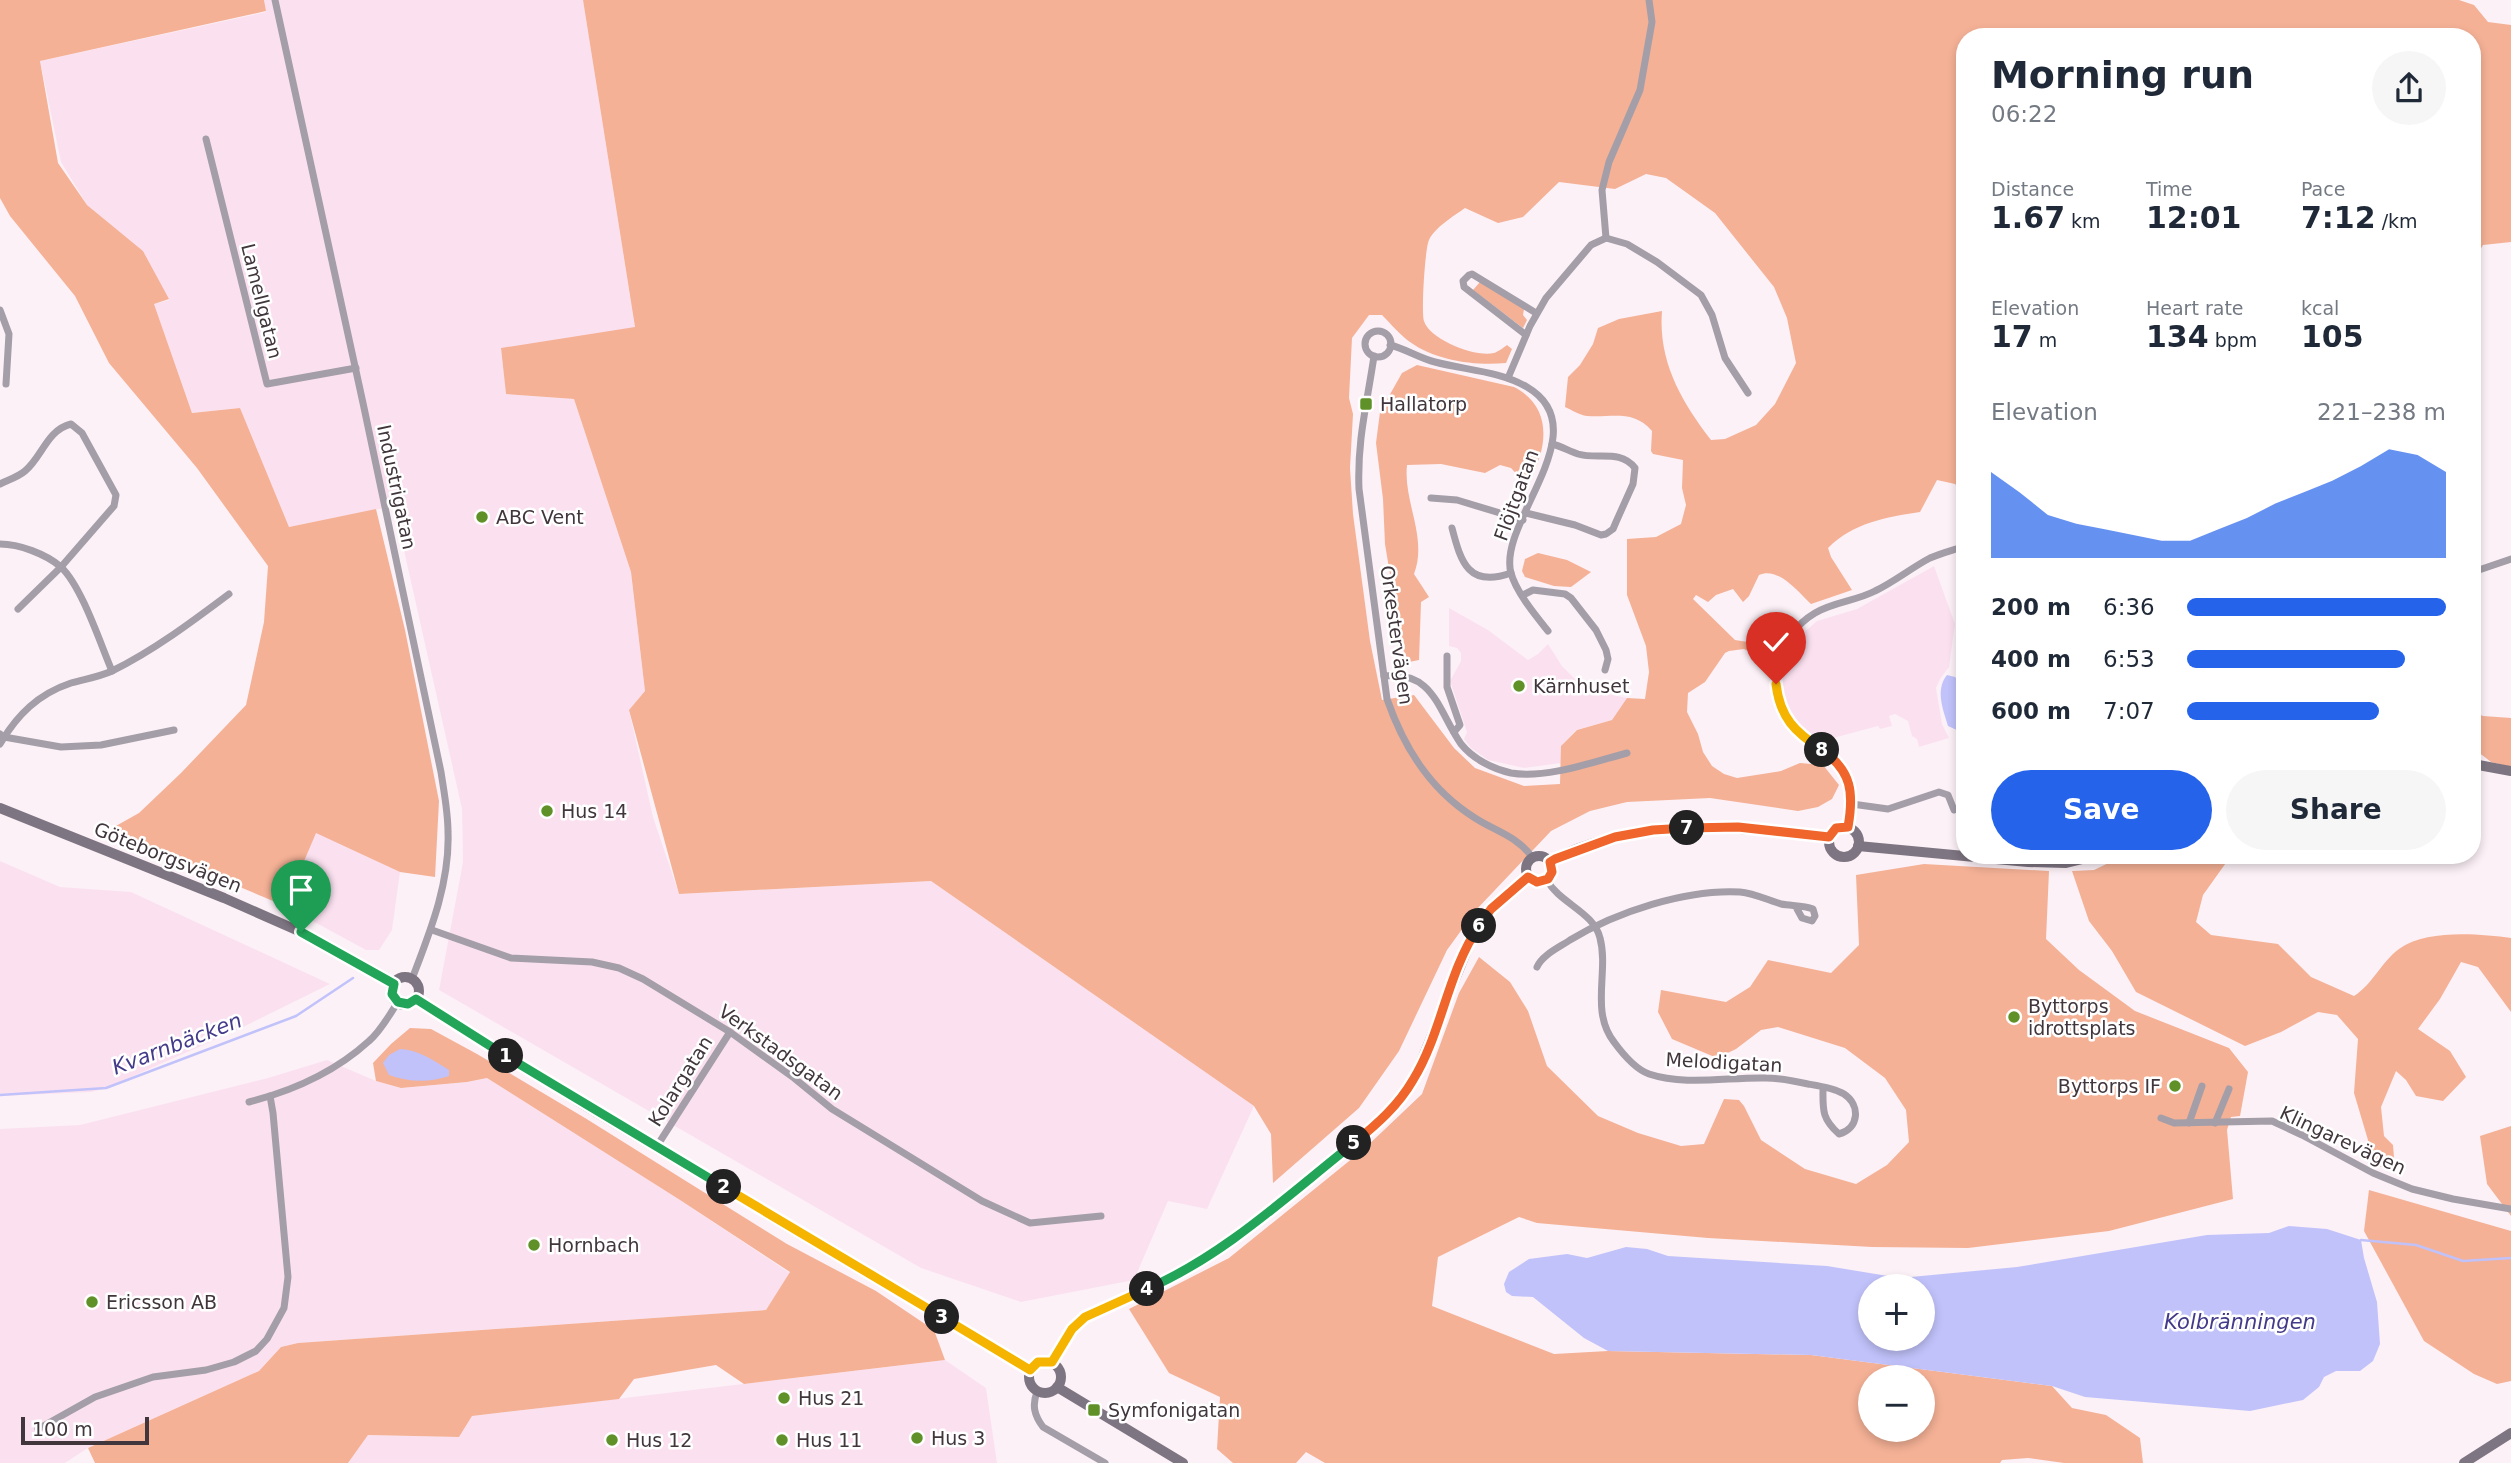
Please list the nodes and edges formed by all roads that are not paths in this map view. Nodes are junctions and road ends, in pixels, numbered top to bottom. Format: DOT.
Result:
graph roads {
  1 [pos="275,0"];
  2 [pos="1649,0"];
  3 [pos="206,139"];
  4 [pos="1606,239"];
  5 [pos="0,310"];
  6 [pos="1536,313"];
  7 [pos="1526,335"];
  8 [pos="1390,345"];
  9 [pos="1374,356"];
  10 [pos="356,368"];
  11 [pos="1508,378"];
  12 [pos="6,384"];
  13 [pos="1748,393"];
  14 [pos="1552,444"];
  15 [pos="0,484"];
  16 [pos="1431,498"];
  17 [pos="1524,517"];
  18 [pos="1452,527"];
  19 [pos="0,544"];
  20 [pos="1956,549"];
  21 [pos="2511,559"];
  22 [pos="61,567"];
  23 [pos="2481,569"];
  24 [pos="1511,573"];
  25 [pos="229,594"];
  26 [pos="1523,595"];
  27 [pos="18,610"];
  28 [pos="1548,631"];
  29 [pos="1447,656"];
  30 [pos="1605,670"];
  31 [pos="112,671"];
  32 [pos="1384,676"];
  33 [pos="174,730"];
  34 [pos="1454,733"];
  35 [pos="1,738"];
  36 [pos="1627,753"];
  37 [pos="2481,765"];
  38 [pos="2511,771"];
  39 [pos="1852,804"];
  40 [pos="0,808"];
  41 [pos="1954,810"];
  42 [pos="1848,827"];
  43 [pos="1829,837"];
  44 [pos="1858,846"];
  45 [pos="1956,855"];
  46 [pos="1532,857"];
  47 [pos="1550,862"];
  48 [pos="1528,877"];
  49 [pos="1546,880"];
  50 [pos="1797,907"];
  51 [pos="1595,926"];
  52 [pos="432,930"];
  53 [pos="1537,967"];
  54 [pos="412,979"];
  55 [pos="394,984"];
  56 [pos="416,999"];
  57 [pos="398,1002"];
  58 [pos="730,1032"];
  59 [pos="2202,1086"];
  60 [pos="1823,1087"];
  61 [pos="2229,1088"];
  62 [pos="270,1096"];
  63 [pos="249,1102"];
  64 [pos="2161,1118"];
  65 [pos="2189,1123"];
  66 [pos="2215,1123"];
  67 [pos="657,1146"];
  68 [pos="2511,1209"];
  69 [pos="1101,1216"];
  70 [pos="1052,1362"];
  71 [pos="1030,1370"];
  72 [pos="1057,1387"];
  73 [pos="1037,1391"];
  74 [pos="38,1429"];
  75 [pos="2511,1433"];
  76 [pos="1105,1463"];
  77 [pos="1183,1463"];
  78 [pos="2463,1463"];
  1 -- 10 [label="street, Industrigatan"];
  2 -- 4 [label="street"];
  3 -- 10 [label="street, Lamellgatan"];
  4 -- 6 [label="street"];
  4 -- 13 [label="street"];
  5 -- 12 [label="street"];
  6 -- 7 [label="street"];
  6 -- 7 [label="street"];
  7 -- 11 [label="street"];
  8 -- 9 [label="street"];
  8 -- 9 [label="street"];
  8 -- 11 [label="street, Flöjtgatan"];
  9 -- 32 [label="street, Orkestervägen"];
  10 -- 52 [label="street, Industrigatan"];
  11 -- 14 [label="street, Flöjtgatan"];
  14 -- 17 [label="street, Flöjtgatan"];
  14 -- 17 [label="street"];
  15 -- 22 [label="street"];
  16 -- 17 [label="street"];
  17 -- 24 [label="street, Flöjtgatan"];
  18 -- 24 [label="street"];
  19 -- 22 [label="street"];
  20 -- 39 [label="street"];
  21 -- 23 [label="street"];
  22 -- 27 [label="street"];
  22 -- 31 [label="street"];
  24 -- 26 [label="street"];
  25 -- 31 [label="street"];
  26 -- 28 [label="street"];
  26 -- 30 [label="street"];
  29 -- 34 [label="street"];
  31 -- 35 [label="street"];
  32 -- 34 [label="street"];
  32 -- 46 [label="street, Orkestervägen"];
  33 -- 35 [label="street"];
  34 -- 36 [label="street"];
  37 -- 38 [label="street"];
  39 -- 41 [label="street"];
  39 -- 42 [label="street"];
  40 -- 55 [label="street, Göteborgsvägen"];
  42 -- 43 [label="street"];
  42 -- 44 [label="street"];
  43 -- 44 [label="street"];
  43 -- 47 [label="street"];
  44 -- 45 [label="street"];
  46 -- 47 [label="street"];
  46 -- 48 [label="street"];
  47 -- 49 [label="street"];
  48 -- 49 [label="street"];
  48 -- 70 [label="street"];
  49 -- 51 [label="street"];
  50 -- 51 [label="street"];
  51 -- 53 [label="street"];
  51 -- 60 [label="street, Melodigatan"];
  52 -- 54 [label="street, Industrigatan"];
  52 -- 58 [label="street, Verkstadsgatan"];
  54 -- 55 [label="street"];
  54 -- 56 [label="street"];
  55 -- 57 [label="street"];
  56 -- 57 [label="street"];
  56 -- 67 [label="street"];
  57 -- 62 [label="street"];
  58 -- 67 [label="street, Kolargatan"];
  58 -- 69 [label="street, Verkstadsgatan"];
  59 -- 65 [label="street"];
  60 -- 60 [label="street, Melodigatan"];
  61 -- 66 [label="street"];
  62 -- 63 [label="street"];
  62 -- 74 [label="street"];
  64 -- 65 [label="street, Klingarevägen"];
  65 -- 66 [label="street, Klingarevägen"];
  66 -- 68 [label="street, Klingarevägen"];
  67 -- 71 [label="street"];
  70 -- 71 [label="street"];
  70 -- 72 [label="street"];
  71 -- 73 [label="street"];
  72 -- 73 [label="street"];
  72 -- 77 [label="street"];
  73 -- 76 [label="street"];
  75 -- 78 [label="street"];
}
